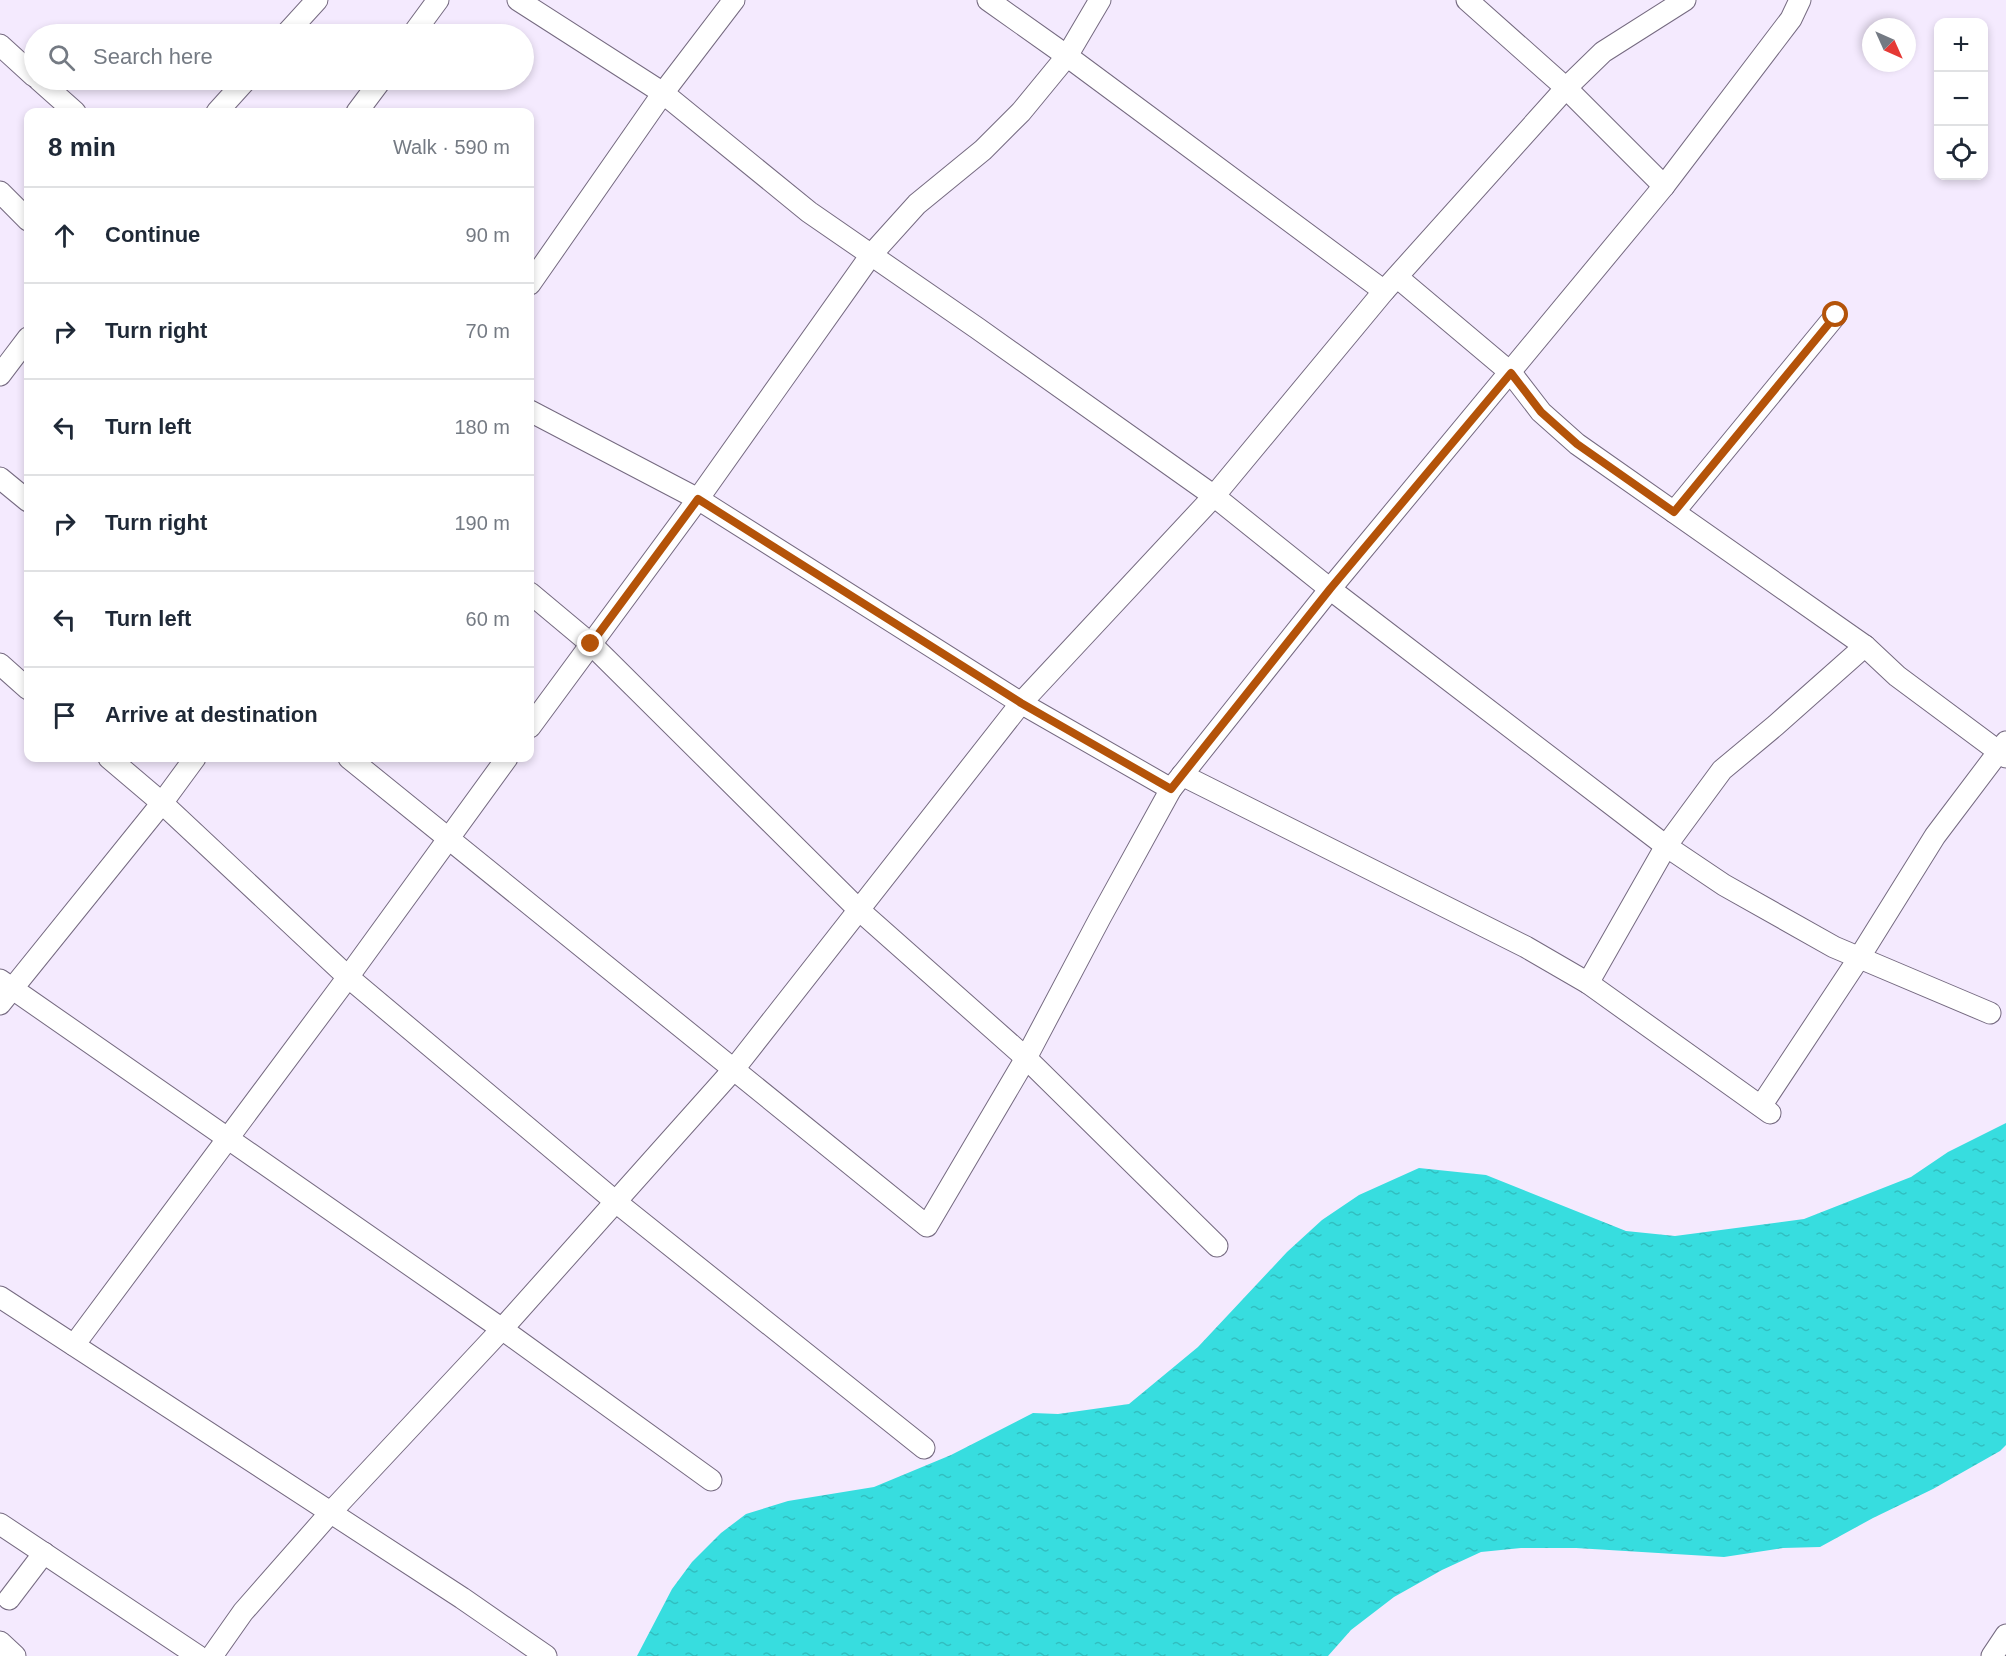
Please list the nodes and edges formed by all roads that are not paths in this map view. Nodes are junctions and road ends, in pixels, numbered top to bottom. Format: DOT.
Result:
graph roads {
  1 [pos="317,0"];
  2 [pos="438,0"];
  3 [pos="518,0"];
  4 [pos="734,0"];
  5 [pos="988,0"];
  6 [pos="1100,0"];
  7 [pos="1467,0"];
  8 [pos="1685,0"];
  9 [pos="1800,0"];
  10 [pos="295,24"];
  11 [pos="420,24"];
  12 [pos="0,45"];
  13 [pos="1067,56"];
  14 [pos="24,67"];
  15 [pos="1566,88"];
  16 [pos="50,90"];
  17 [pos="237,90"];
  18 [pos="374,90"];
  19 [pos="663,93"];
  20 [pos="70,108"];
  21 [pos="221,108"];
  22 [pos="360,108"];
  23 [pos="1664,186"];
  24 [pos="0,192"];
  25 [pos="24,216"];
  26 [pos="870,255"];
  27 [pos="534,278"];
  28 [pos="1391,284"];
  29 [pos="1836,315"];
  30 [pos="24,343"];
  31 [pos="1511,373"];
  32 [pos="0,375"];
  33 [pos="534,413"];
  34 [pos="0,478"];
  35 [pos="1214,496"];
  36 [pos="24,498"];
  37 [pos="698,499"];
  38 [pos="1674,512"];
  39 [pos="1330,589"];
  40 [pos="534,597"];
  41 [pos="591,644"];
  42 [pos="1865,646"];
  43 [pos="0,664"];
  44 [pos="24,685"];
  45 [pos="1021,703"];
  46 [pos="534,722"];
  47 [pos="2004,750"];
  48 [pos="113,762"];
  49 [pos="192,762"];
  50 [pos="354,762"];
  51 [pos="504,762"];
  52 [pos="1177,782"];
  53 [pos="162,803"];
  54 [pos="448,837"];
  55 [pos="1666,846"];
  56 [pos="859,910"];
  57 [pos="1859,958"];
  58 [pos="348,977"];
  59 [pos="1588,983"];
  60 [pos="4,991"];
  61 [pos="1990,1013"];
  62 [pos="1026,1058"];
  63 [pos="734,1069"];
  64 [pos="228,1139"];
  65 [pos="616,1202"];
  66 [pos="1217,1246"];
  67 [pos="0,1298"];
  68 [pos="502,1329"];
  69 [pos="74,1346"];
  70 [pos="924,1448"];
  71 [pos="711,1480"];
  72 [pos="330,1513"];
  73 [pos="0,1524"];
  74 [pos="44,1553"];
  75 [pos="9,1599"];
  76 [pos="2006,1635"];
  77 [pos="0,1642"];
  78 [pos="15,1656"];
  79 [pos="198,1656"];
  80 [pos="212,1656"];
  81 [pos="546,1656"];
  82 [pos="1992,1656"];
  1 -- 10 [label="street"];
  2 -- 11 [label="street"];
  3 -- 19 [label="street"];
  4 -- 19 [label="street"];
  5 -- 13 [label="street"];
  6 -- 13 [label="street"];
  7 -- 15 [label="street"];
  8 -- 15 [label="street"];
  9 -- 23 [label="street"];
  12 -- 14 [label="street"];
  13 -- 26 [label="street"];
  13 -- 28 [label="street"];
  15 -- 23 [label="street"];
  15 -- 28 [label="street"];
  16 -- 20 [label="street"];
  17 -- 21 [label="street"];
  18 -- 22 [label="street"];
  19 -- 26 [label="street"];
  19 -- 27 [label="street"];
  23 -- 31 [label="street"];
  24 -- 25 [label="street"];
  26 -- 35 [label="street"];
  26 -- 37 [label="street"];
  28 -- 31 [label="street"];
  28 -- 35 [label="street"];
  29 -- 38 [label="street"];
  30 -- 32 [label="street"];
  31 -- 38 [label="street"];
  31 -- 39 [label="street"];
  33 -- 37 [label="street"];
  34 -- 36 [label="street"];
  35 -- 39 [label="street"];
  35 -- 45 [label="street"];
  37 -- 41 [label="street"];
  37 -- 45 [label="street"];
  38 -- 42 [label="street"];
  39 -- 52 [label="street"];
  39 -- 55 [label="street"];
  40 -- 41 [label="street"];
  41 -- 46 [label="street"];
  41 -- 56 [label="street"];
  42 -- 47 [label="street"];
  42 -- 55 [label="street"];
  43 -- 44 [label="street"];
  45 -- 52 [label="street"];
  45 -- 56 [label="street"];
  47 -- 57 [label="street"];
  48 -- 53 [label="street"];
  49 -- 53 [label="street"];
  50 -- 54 [label="street"];
  51 -- 54 [label="street"];
  52 -- 59 [label="street"];
  52 -- 62 [label="street"];
  53 -- 58 [label="street"];
  53 -- 60 [label="street"];
  54 -- 58 [label="street"];
  54 -- 63 [label="street"];
  55 -- 57 [label="street"];
  55 -- 59 [label="street"];
  56 -- 62 [label="street"];
  56 -- 63 [label="street"];
  57 -- 59 [label="street"];
  57 -- 61 [label="street"];
  58 -- 64 [label="street"];
  58 -- 65 [label="street"];
  60 -- 64 [label="street"];
  62 -- 63 [label="street"];
  62 -- 66 [label="street"];
  63 -- 65 [label="street"];
  64 -- 68 [label="street"];
  64 -- 69 [label="street"];
  65 -- 68 [label="street"];
  65 -- 70 [label="street"];
  67 -- 69 [label="street"];
  68 -- 71 [label="street"];
  68 -- 72 [label="street"];
  69 -- 72 [label="street"];
  72 -- 80 [label="street"];
  72 -- 81 [label="street"];
  73 -- 74 [label="street"];
  74 -- 75 [label="street"];
  74 -- 79 [label="street"];
  76 -- 82 [label="street"];
  77 -- 78 [label="street"];
}
